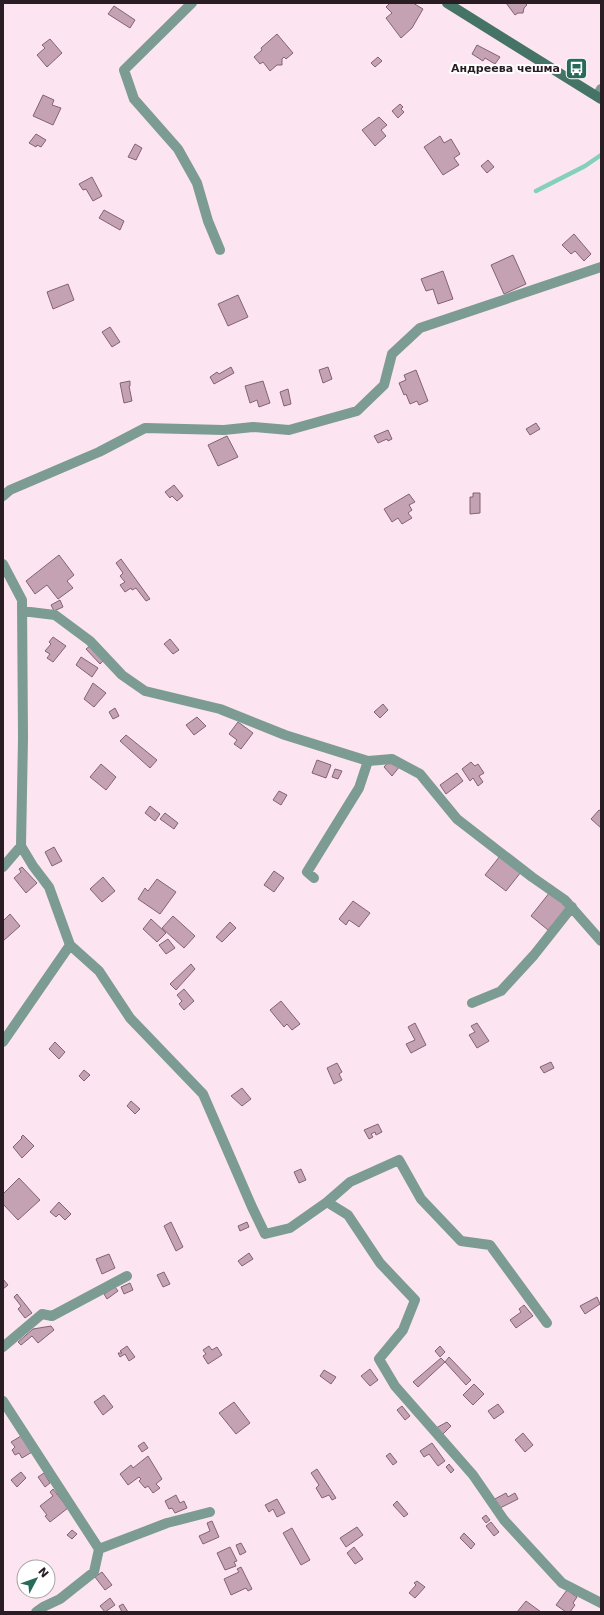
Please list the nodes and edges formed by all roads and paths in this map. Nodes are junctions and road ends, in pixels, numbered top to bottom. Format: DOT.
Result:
graph roads {
  1 [pos="192,3"];
  2 [pos="447,3"];
  3 [pos="600,95"];
  4 [pos="220,250"];
  5 [pos="601,267"];
  6 [pos="3,496"];
  7 [pos="3,564"];
  8 [pos="22,611"];
  9 [pos="368,761"];
  10 [pos="21,846"];
  11 [pos="3,867"];
  12 [pos="314,878"];
  13 [pos="572,907"];
  14 [pos="601,941"];
  15 [pos="70,944"];
  16 [pos="472,1003"];
  17 [pos="3,1042"];
  18 [pos="327,1202"];
  19 [pos="127,1276"];
  20 [pos="547,1323"];
  21 [pos="3,1347"];
  22 [pos="3,1401"];
  23 [pos="210,1512"];
  24 [pos="99,1548"];
  25 [pos="601,1603"];
  26 [pos="36,1612"];
  1 -- 4 [label="street"];
  2 -- 3 [label="street"];
  5 -- 6 [label="street"];
  7 -- 8 [label="street"];
  8 -- 9 [label="street"];
  8 -- 10 [label="street"];
  9 -- 12 [label="street"];
  9 -- 13 [label="street"];
  10 -- 11 [label="street"];
  10 -- 15 [label="street"];
  13 -- 14 [label="street"];
  13 -- 16 [label="street"];
  15 -- 17 [label="street"];
  15 -- 18 [label="street"];
  18 -- 20 [label="street"];
  18 -- 25 [label="street"];
  19 -- 21 [label="street"];
  22 -- 24 [label="street"];
  23 -- 24 [label="street"];
  24 -- 26 [label="street"];
}
